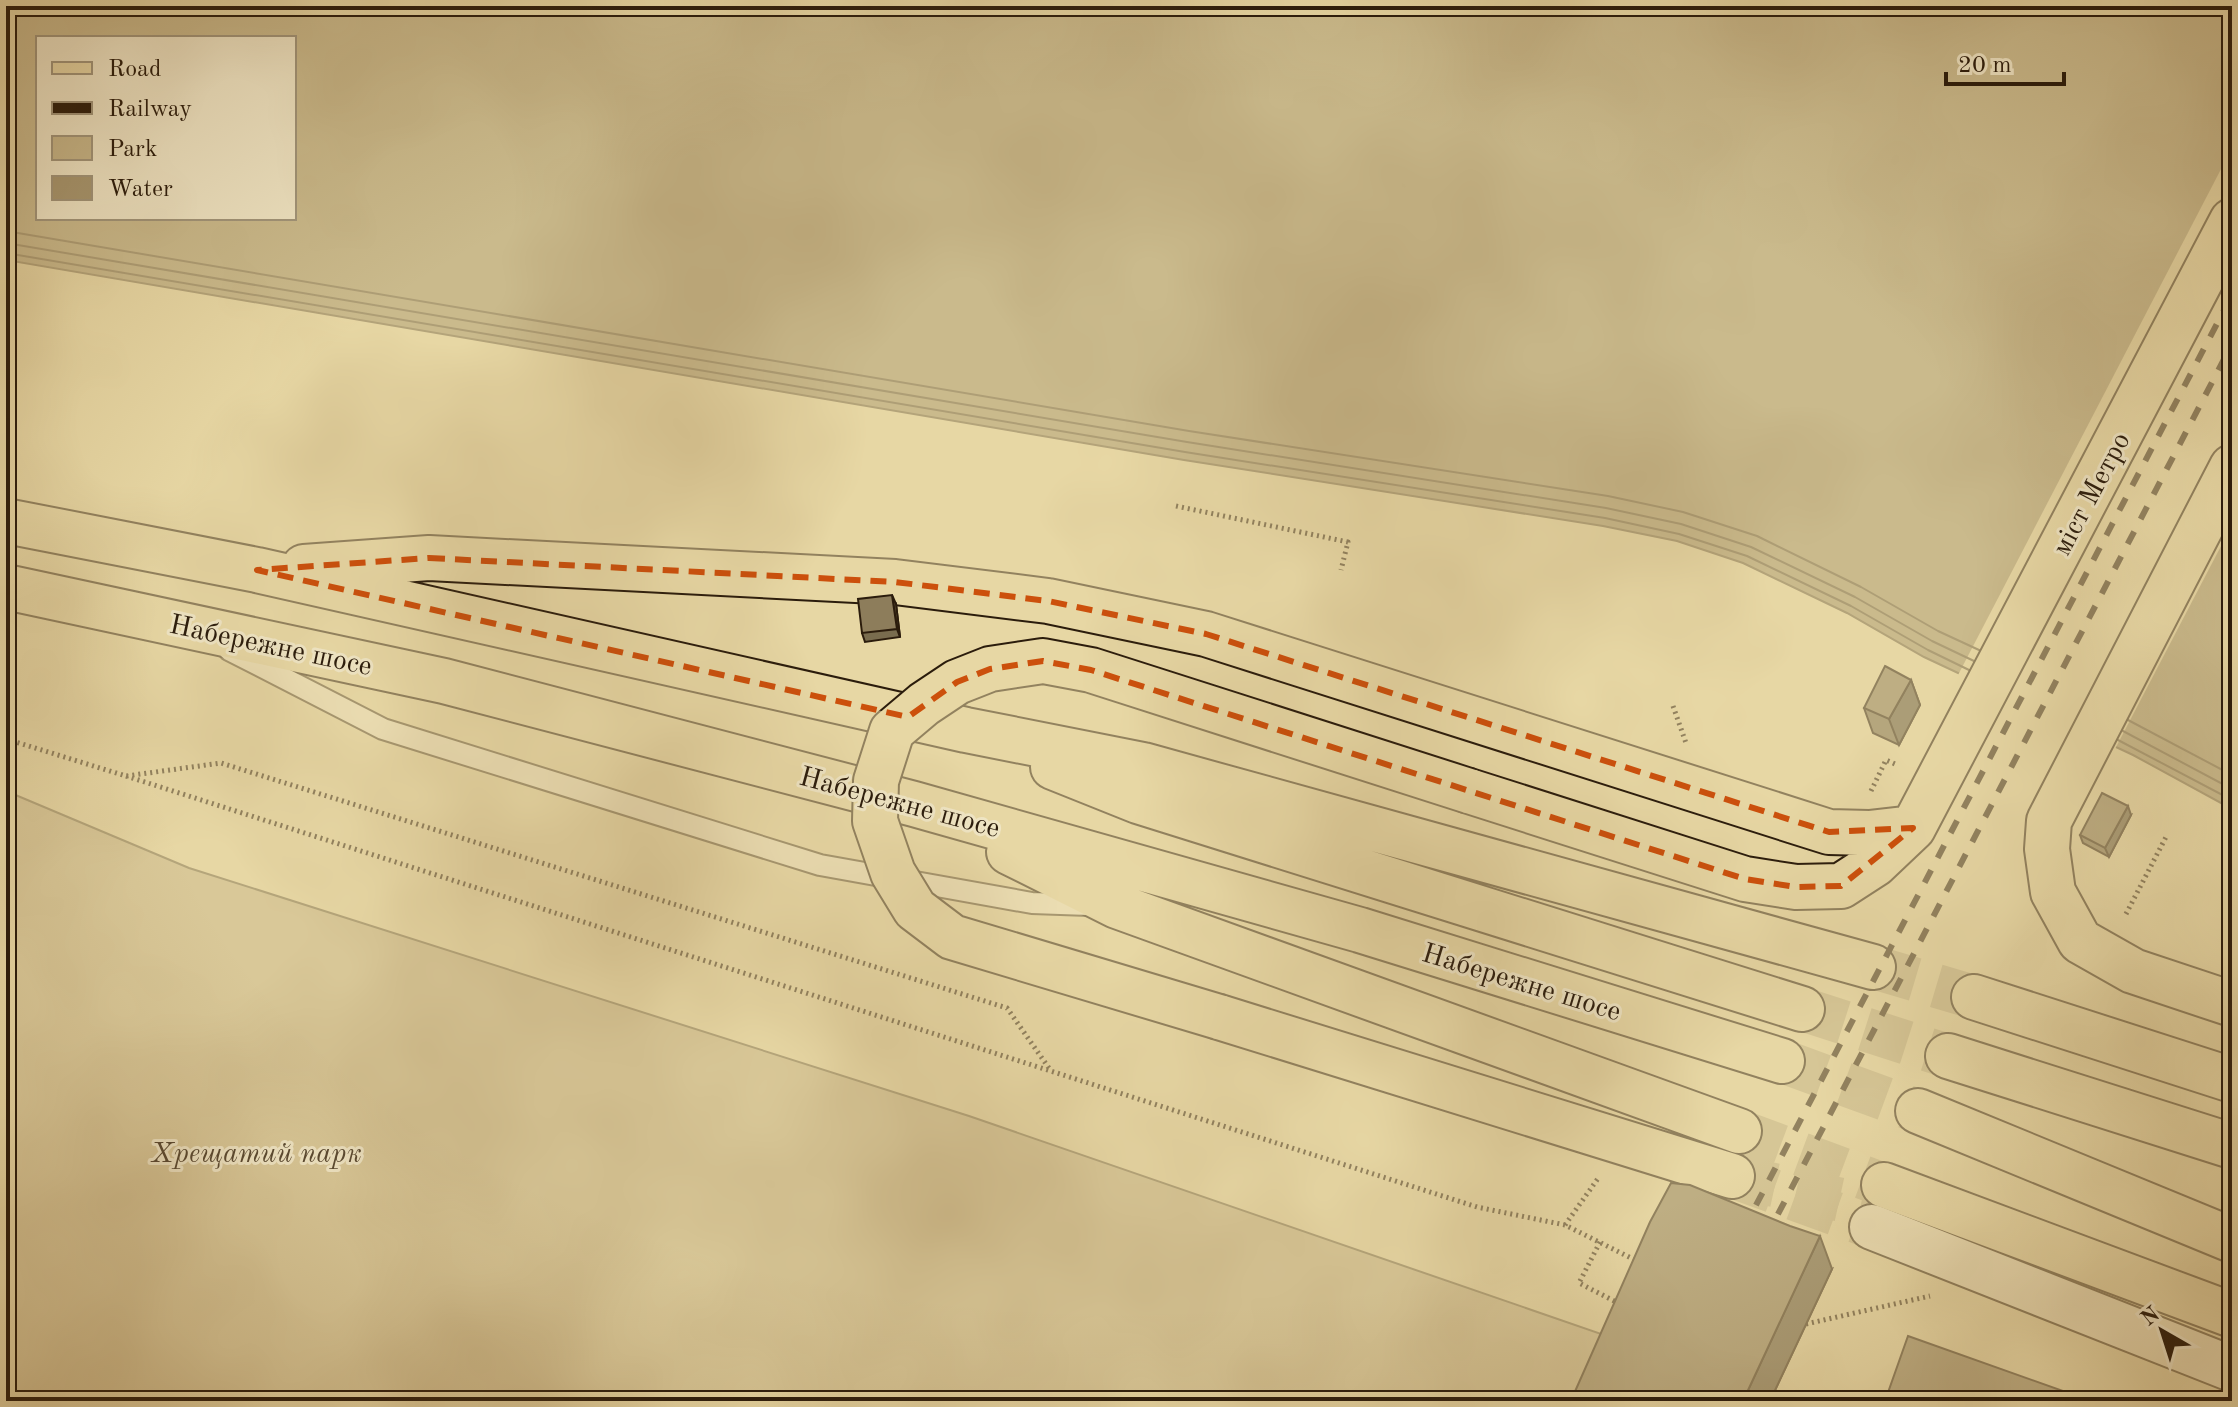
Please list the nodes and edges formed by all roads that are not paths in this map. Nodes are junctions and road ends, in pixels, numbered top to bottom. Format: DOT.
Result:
graph roads {
  1 [pos="2232,221"];
  2 [pos="2232,467"];
  3 [pos="6,521"];
  4 [pos="257,570"];
  5 [pos="6,587"];
  6 [pos="179,624"];
  7 [pos="966,730"];
  8 [pos="914,804"];
  9 [pos="1913,828"];
  10 [pos="1117,906"];
  11 [pos="1873,967"];
  12 [pos="1974,997"];
  13 [pos="2232,1004"];
  14 [pos="1802,1009"];
  15 [pos="1948,1056"];
  16 [pos="1782,1061"];
  17 [pos="2232,1080"];
  18 [pos="1918,1111"];
  19 [pos="1739,1131"];
  20 [pos="2232,1146"];
  21 [pos="1732,1176"];
  22 [pos="1884,1185"];
  23 [pos="1872,1227"];
  24 [pos="2232,1240"];
  25 [pos="2232,1315"];
  26 [pos="2232,1369"];
  1 -- 9 [label="main road, міст Метро"];
  2 -- 13 [label="main road"];
  3 -- 4 [label="main road, Набережне шосе"];
  4 -- 7 [label="main road, Набережне шосе"];
  4 -- 9 [label="main road"];
  5 -- 6 [label="main road, Набережне шосе"];
  6 -- 8 [label="main road, Набережне шосе"];
  6 -- 10 [label="lane"];
  7 -- 11 [label="main road, Набережне шосе"];
  7 -- 14 [label="main road, Набережне шосе"];
  8 -- 10 [label="main road"];
  8 -- 16 [label="main road, Набережне шосе"];
  9 -- 21 [label="main road, міст Метро, bridge"];
  10 -- 19 [label="main road"];
  12 -- 17 [label="main road"];
  15 -- 20 [label="main road"];
  18 -- 24 [label="main road"];
  22 -- 25 [label="main road"];
  23 -- 26 [label="main road"];
}
